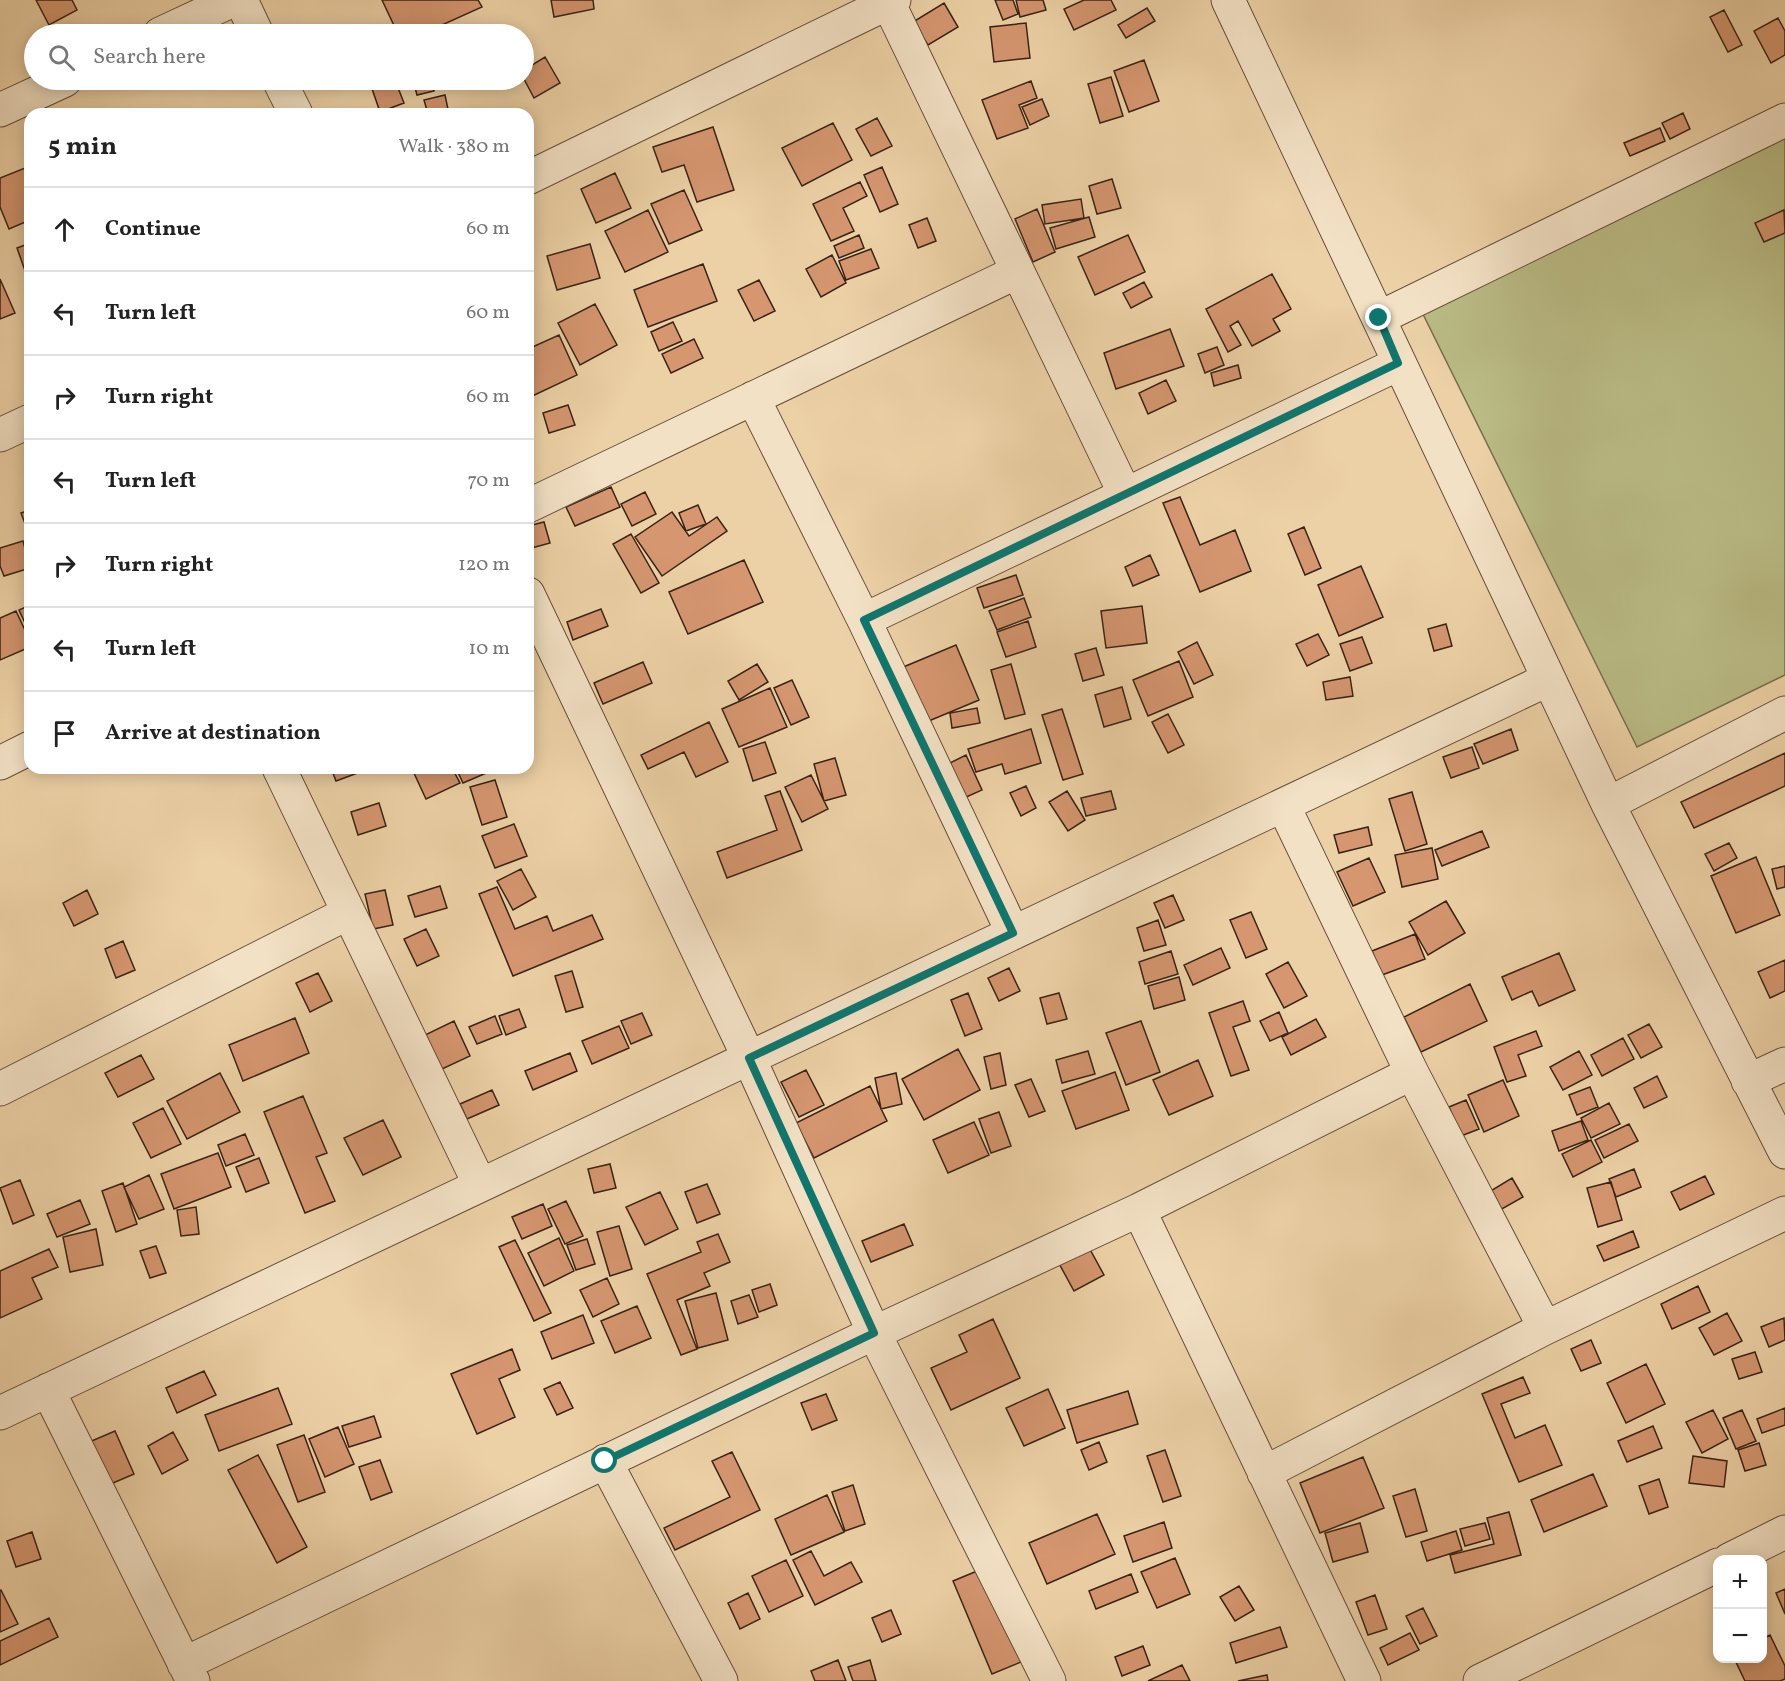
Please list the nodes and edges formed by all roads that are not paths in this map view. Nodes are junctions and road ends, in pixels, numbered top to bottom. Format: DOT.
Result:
graph roads {
  1 [pos="233,0"];
  2 [pos="241,0"];
  3 [pos="1228,0"];
  4 [pos="890,1"];
  5 [pos="181,24"];
  6 [pos="252,24"];
  7 [pos="43,90"];
  8 [pos="284,90"];
  9 [pos="293,108"];
  10 [pos="0,110"];
  11 [pos="1785,120"];
  12 [pos="534,175"];
  13 [pos="1017,272"];
  14 [pos="1379,318"];
  15 [pos="1398,363"];
  16 [pos="753,398"];
  17 [pos="24,424"];
  18 [pos="0,435"];
  19 [pos="1125,494"];
  20 [pos="534,503"];
  21 [pos="534,607"];
  22 [pos="864,620"];
  23 [pos="1549,679"];
  24 [pos="1785,713"];
  25 [pos="24,751"];
  26 [pos="0,763"];
  27 [pos="282,774"];
  28 [pos="1608,804"];
  29 [pos="1283,805"];
  30 [pos="348,913"];
  31 [pos="1013,933"];
  32 [pos="749,1058"];
  33 [pos="1785,1064"];
  34 [pos="1412,1073"];
  35 [pos="1748,1081"];
  36 [pos="0,1089"];
  37 [pos="1785,1152"];
  38 [pos="480,1185"];
  39 [pos="1139,1210"];
  40 [pos="1785,1213"];
  41 [pos="1545,1328"];
  42 [pos="874,1333"];
  43 [pos="48,1390"];
  44 [pos="0,1413"];
  45 [pos="605,1461"];
  46 [pos="1263,1473"];
  47 [pos="1785,1532"];
  48 [pos="1739,1555"];
  49 [pos="1713,1567"];
  50 [pos="189,1672"];
  51 [pos="1484,1680"];
  52 [pos="721,1681"];
  53 [pos="1049,1681"];
  54 [pos="1364,1681"];
  1 -- 5 [label="street"];
  2 -- 6 [label="street"];
  3 -- 14 [label="street"];
  4 -- 12 [label="street"];
  4 -- 13 [label="street"];
  7 -- 10 [label="street"];
  8 -- 9 [label="street"];
  11 -- 14 [label="street"];
  13 -- 16 [label="street"];
  13 -- 19 [label="street"];
  14 -- 15 [label="street"];
  15 -- 19 [label="street"];
  15 -- 23 [label="street"];
  16 -- 20 [label="street"];
  16 -- 22 [label="street"];
  17 -- 18 [label="street"];
  19 -- 22 [label="street"];
  21 -- 32 [label="street"];
  22 -- 31 [label="street"];
  23 -- 28 [label="street"];
  23 -- 29 [label="street"];
  24 -- 28 [label="street"];
  25 -- 26 [label="street"];
  27 -- 30 [label="street"];
  28 -- 35 [label="street"];
  29 -- 31 [label="street"];
  29 -- 34 [label="street"];
  30 -- 36 [label="street"];
  30 -- 38 [label="street"];
  31 -- 32 [label="street"];
  32 -- 38 [label="street"];
  32 -- 42 [label="street"];
  33 -- 35 [label="street"];
  34 -- 39 [label="street"];
  34 -- 41 [label="street"];
  35 -- 37 [label="street"];
  38 -- 43 [label="street"];
  39 -- 42 [label="street"];
  39 -- 46 [label="street"];
  40 -- 41 [label="street"];
  41 -- 46 [label="street"];
  42 -- 45 [label="street"];
  42 -- 53 [label="street"];
  43 -- 44 [label="street"];
  43 -- 50 [label="street"];
  45 -- 50 [label="street"];
  45 -- 52 [label="street"];
  46 -- 54 [label="street"];
  47 -- 48 [label="street"];
  49 -- 51 [label="street"];
}
